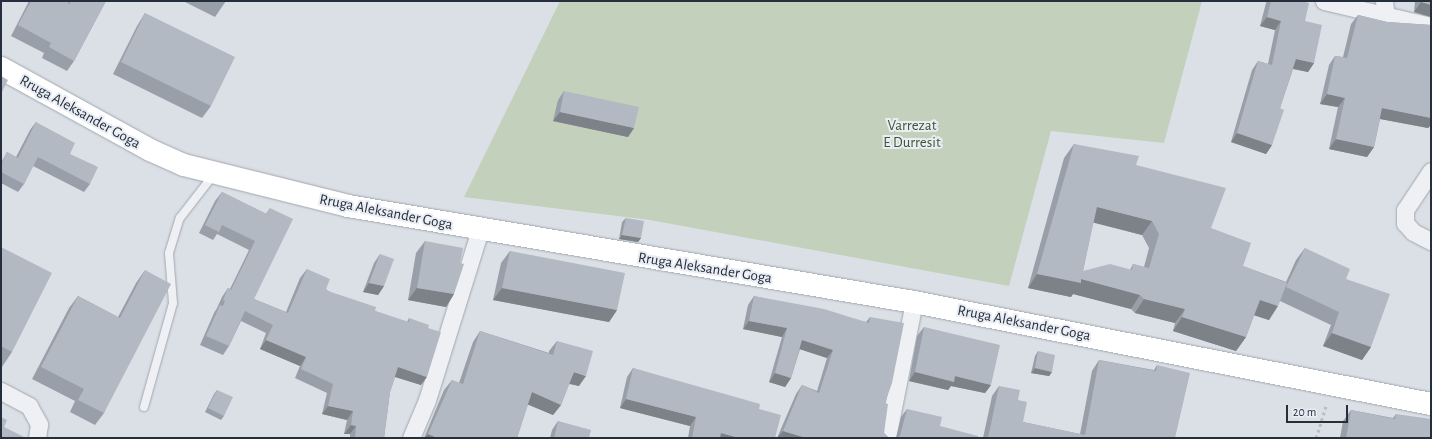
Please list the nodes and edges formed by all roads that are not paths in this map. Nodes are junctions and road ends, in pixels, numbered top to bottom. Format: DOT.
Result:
graph roads {
  1 [pos="1324,1"];
  2 [pos="1385,9"];
  3 [pos="1431,26"];
  4 [pos="1,68"];
  5 [pos="1431,171"];
  6 [pos="214,173"];
  7 [pos="480,230"];
  8 [pos="1431,241"];
  9 [pos="914,302"];
  10 [pos="1,391"];
  11 [pos="1431,404"];
  12 [pos="144,407"];
  13 [pos="37,438"];
  14 [pos="411,438"];
  15 [pos="887,438"];
  1 -- 2 [label="street"];
  2 -- 3 [label="street"];
  4 -- 6 [label="main road, Rruga Aleksander Goga"];
  5 -- 8 [label="street"];
  6 -- 7 [label="main road, Rruga Aleksander Goga"];
  6 -- 12 [label="lane"];
  7 -- 9 [label="main road, Rruga Aleksander Goga"];
  7 -- 14 [label="street"];
  9 -- 11 [label="main road, Rruga Aleksander Goga"];
  9 -- 15 [label="street"];
  10 -- 13 [label="street"];
}
